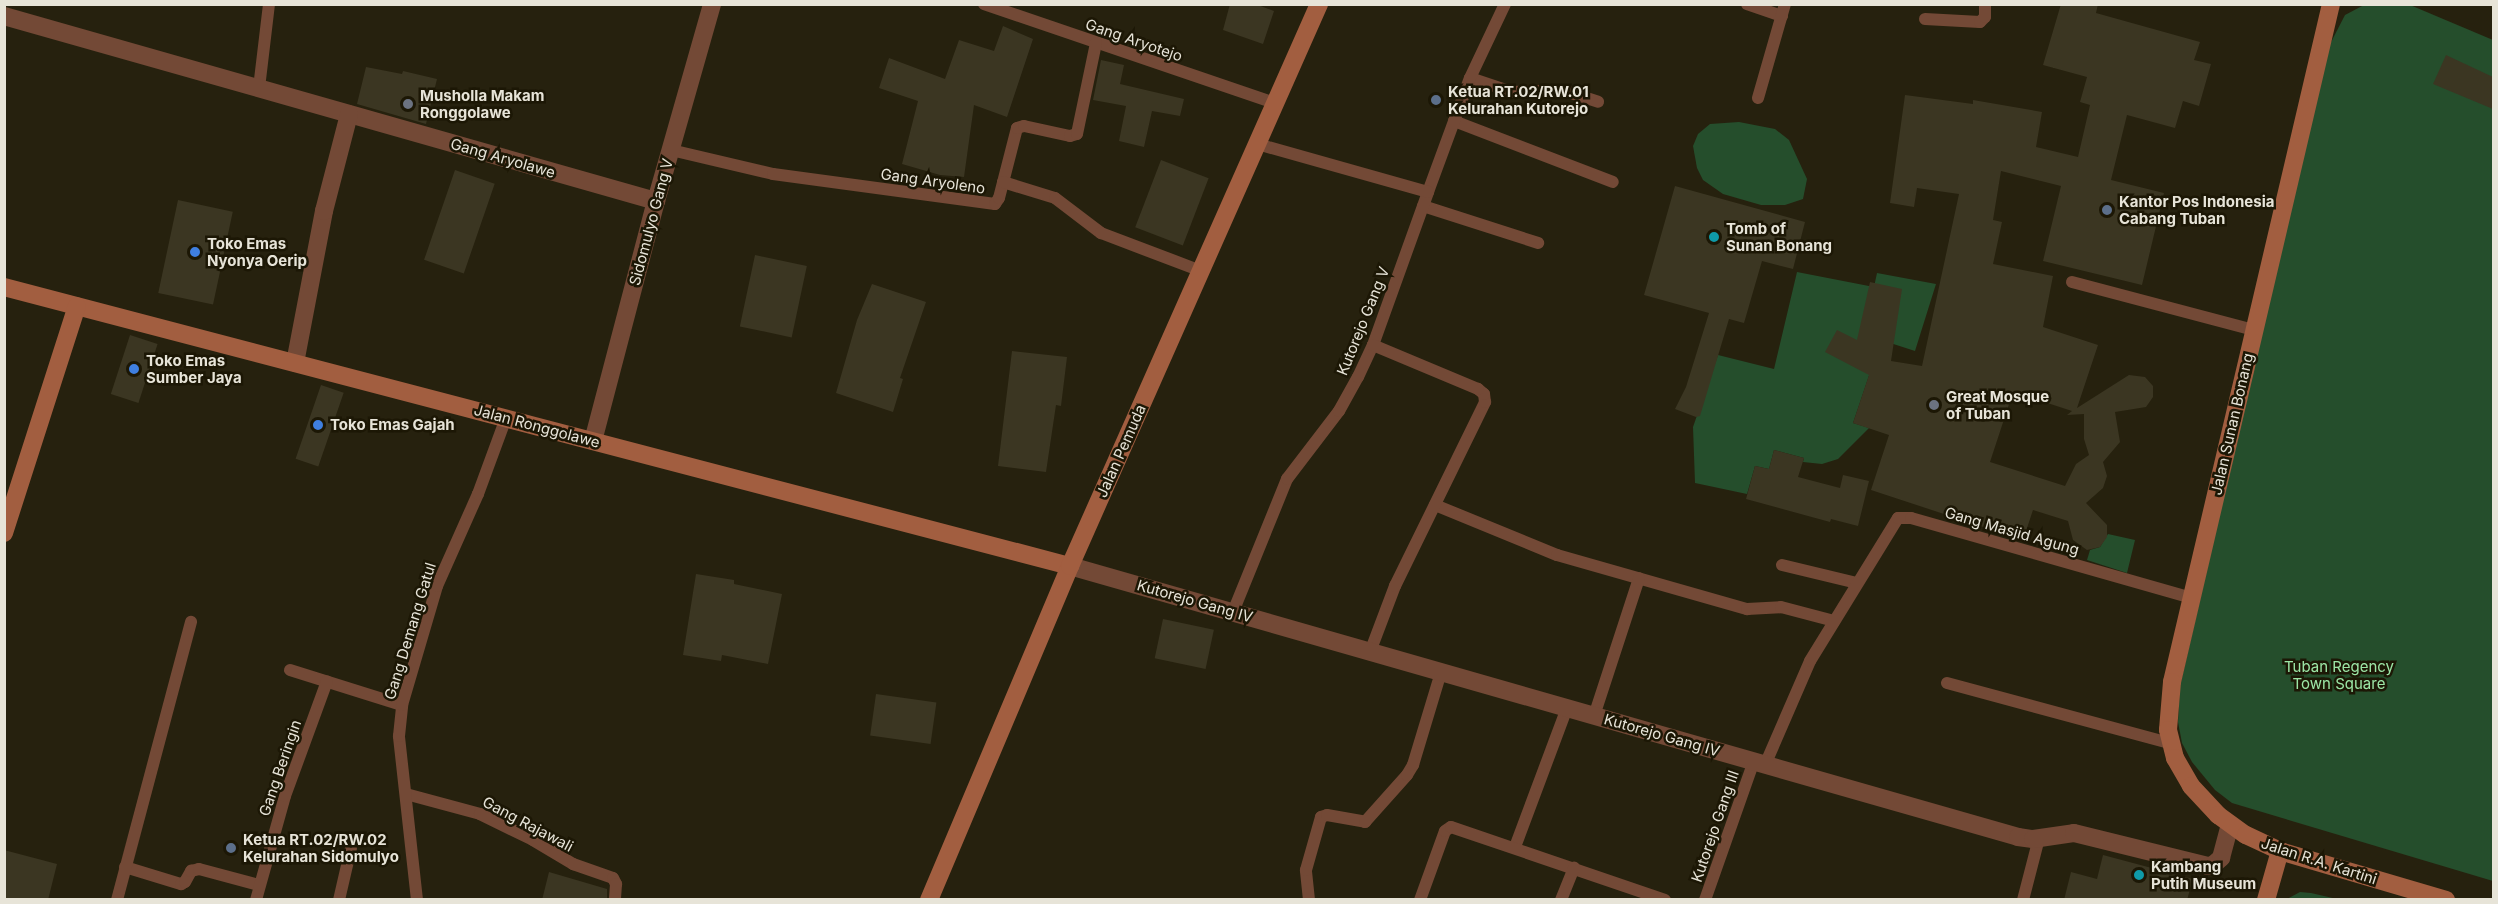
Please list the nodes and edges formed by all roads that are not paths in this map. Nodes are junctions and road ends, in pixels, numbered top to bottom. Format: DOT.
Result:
graph roads {
  1 [pos="269,4"];
  2 [pos="712,4"];
  3 [pos="984,4"];
  4 [pos="1319,4"];
  5 [pos="1504,4"];
  6 [pos="1747,4"];
  7 [pos="1985,4"];
  8 [pos="2331,4"];
  9 [pos="1783,10"];
  10 [pos="4,16"];
  11 [pos="1925,19"];
  12 [pos="1096,43"];
  13 [pos="1470,78"];
  14 [pos="258,88"];
  15 [pos="1758,99"];
  16 [pos="1598,102"];
  17 [pos="1275,104"];
  18 [pos="350,114"];
  19 [pos="1454,121"];
  20 [pos="1257,144"];
  21 [pos="671,150"];
  22 [pos="1003,182"];
  23 [pos="1613,182"];
  24 [pos="1428,192"];
  25 [pos="656,201"];
  26 [pos="1423,206"];
  27 [pos="1538,243"];
  28 [pos="1202,271"];
  29 [pos="2072,282"];
  30 [pos="4,287"];
  31 [pos="77,306"];
  32 [pos="2254,330"];
  33 [pos="1372,345"];
  34 [pos="295,363"];
  35 [pos="506,418"];
  36 [pos="593,441"];
  37 [pos="1435,505"];
  38 [pos="4,533"];
  39 [pos="1782,565"];
  40 [pos="1070,566"];
  41 [pos="1639,578"];
  42 [pos="1857,583"];
  43 [pos="2192,598"];
  44 [pos="1233,612"];
  45 [pos="1834,621"];
  46 [pos="191,622"];
  47 [pos="1370,652"];
  48 [pos="290,670"];
  49 [pos="1441,672"];
  50 [pos="327,681"];
  51 [pos="1947,683"];
  52 [pos="402,705"];
  53 [pos="1567,708"];
  54 [pos="1593,716"];
  55 [pos="2170,742"];
  56 [pos="1760,763"];
  57 [pos="406,794"];
  58 [pos="2230,825"];
  59 [pos="2039,838"];
  60 [pos="351,848"];
  61 [pos="1515,848"];
  62 [pos="2280,851"];
  63 [pos="125,867"];
  64 [pos="1574,868"];
  65 [pos="259,885"];
  66 [pos="2411,895"];
  67 [pos="117,900"];
  68 [pos="256,900"];
  69 [pos="339,900"];
  70 [pos="417,900"];
  71 [pos="615,900"];
  72 [pos="929,900"];
  73 [pos="1309,900"];
  74 [pos="1420,900"];
  75 [pos="1561,900"];
  76 [pos="1665,900"];
  77 [pos="1706,900"];
  78 [pos="2023,900"];
  79 [pos="2266,900"];
  80 [pos="2446,900"];
  1 -- 14 [label="lane"];
  2 -- 21 [label="street, Sidomulyo Gang V"];
  3 -- 12 [label="lane, Gang Aryotejo"];
  4 -- 17 [label="main road, Jalan Pemuda"];
  5 -- 13 [label="lane, Kutorejo Gang V"];
  6 -- 9 [label="lane"];
  7 -- 11 [label="lane"];
  8 -- 32 [label="main road, Jalan Sunan Bonang"];
  9 -- 15 [label="lane"];
  10 -- 14 [label="street, Gang Aryolawe"];
  12 -- 17 [label="lane, Gang Aryotejo"];
  12 -- 22 [label="lane, Gang Aryoleno"];
  13 -- 16 [label="lane"];
  13 -- 19 [label="lane, Kutorejo Gang V"];
  14 -- 18 [label="street, Gang Aryolawe"];
  17 -- 20 [label="main road, Jalan Pemuda"];
  18 -- 25 [label="street, Gang Aryolawe"];
  18 -- 34 [label="street"];
  19 -- 23 [label="lane"];
  19 -- 24 [label="lane, Kutorejo Gang V"];
  20 -- 24 [label="lane"];
  20 -- 28 [label="main road, Jalan Pemuda"];
  21 -- 22 [label="lane, Gang Aryoleno"];
  21 -- 25 [label="street, Sidomulyo Gang V"];
  22 -- 28 [label="lane"];
  24 -- 26 [label="lane, Kutorejo Gang V"];
  25 -- 36 [label="street, Sidomulyo Gang V"];
  26 -- 27 [label="lane"];
  26 -- 33 [label="lane, Kutorejo Gang V"];
  28 -- 40 [label="main road, Jalan Pemuda"];
  29 -- 32 [label="lane"];
  30 -- 31 [label="main road, Jalan Ronggolawe"];
  31 -- 34 [label="main road, Jalan Ronggolawe"];
  31 -- 38 [label="main road"];
  32 -- 43 [label="main road, Jalan Sunan Bonang"];
  33 -- 37 [label="lane"];
  33 -- 44 [label="lane, Kutorejo Gang V"];
  34 -- 35 [label="main road, Jalan Ronggolawe"];
  35 -- 36 [label="main road, Jalan Ronggolawe"];
  35 -- 52 [label="lane, Gang Demang Gatul"];
  36 -- 40 [label="main road, Jalan Ronggolawe"];
  37 -- 41 [label="lane"];
  37 -- 47 [label="lane"];
  39 -- 42 [label="lane"];
  40 -- 44 [label="street, Kutorejo Gang IV"];
  40 -- 72 [label="main road, Jalan Pemuda"];
  41 -- 45 [label="lane"];
  41 -- 54 [label="lane"];
  42 -- 43 [label="lane, Gang Masjid Agung"];
  42 -- 45 [label="lane, Gang Masjid Agung"];
  43 -- 55 [label="main road, Jalan Sunan Bonang"];
  44 -- 47 [label="street, Kutorejo Gang IV"];
  45 -- 56 [label="lane, Kutorejo Gang III"];
  46 -- 63 [label="lane"];
  47 -- 49 [label="street, Kutorejo Gang IV"];
  48 -- 50 [label="lane"];
  49 -- 53 [label="street, Kutorejo Gang IV"];
  49 -- 73 [label="lane"];
  50 -- 52 [label="lane"];
  50 -- 65 [label="lane, Gang Beringin"];
  51 -- 55 [label="lane"];
  52 -- 57 [label="lane, Gang Demang Gatul"];
  53 -- 54 [label="street, Kutorejo Gang IV"];
  53 -- 61 [label="lane"];
  54 -- 56 [label="street, Kutorejo Gang IV"];
  55 -- 58 [label="main road, Jalan Sunan Bonang"];
  56 -- 59 [label="street, Kutorejo Gang IV"];
  56 -- 77 [label="lane, Kutorejo Gang III"];
  57 -- 70 [label="lane, Gang Demang Gatul"];
  57 -- 71 [label="lane, Gang Rajawali"];
  58 -- 59 [label="street, Kutorejo Gang IV"];
  58 -- 62 [label="main road, Jalan R.A. Kartini"];
  59 -- 78 [label="lane"];
  60 -- 69 [label="lane"];
  61 -- 64 [label="lane"];
  61 -- 74 [label="lane"];
  62 -- 66 [label="main road, Jalan R.A. Kartini"];
  62 -- 79 [label="main road"];
  63 -- 65 [label="lane"];
  63 -- 67 [label="lane"];
  64 -- 75 [label="lane"];
  64 -- 76 [label="lane"];
  65 -- 68 [label="lane, Gang Beringin"];
  66 -- 80 [label="main road, Jalan R.A. Kartini"];
}
